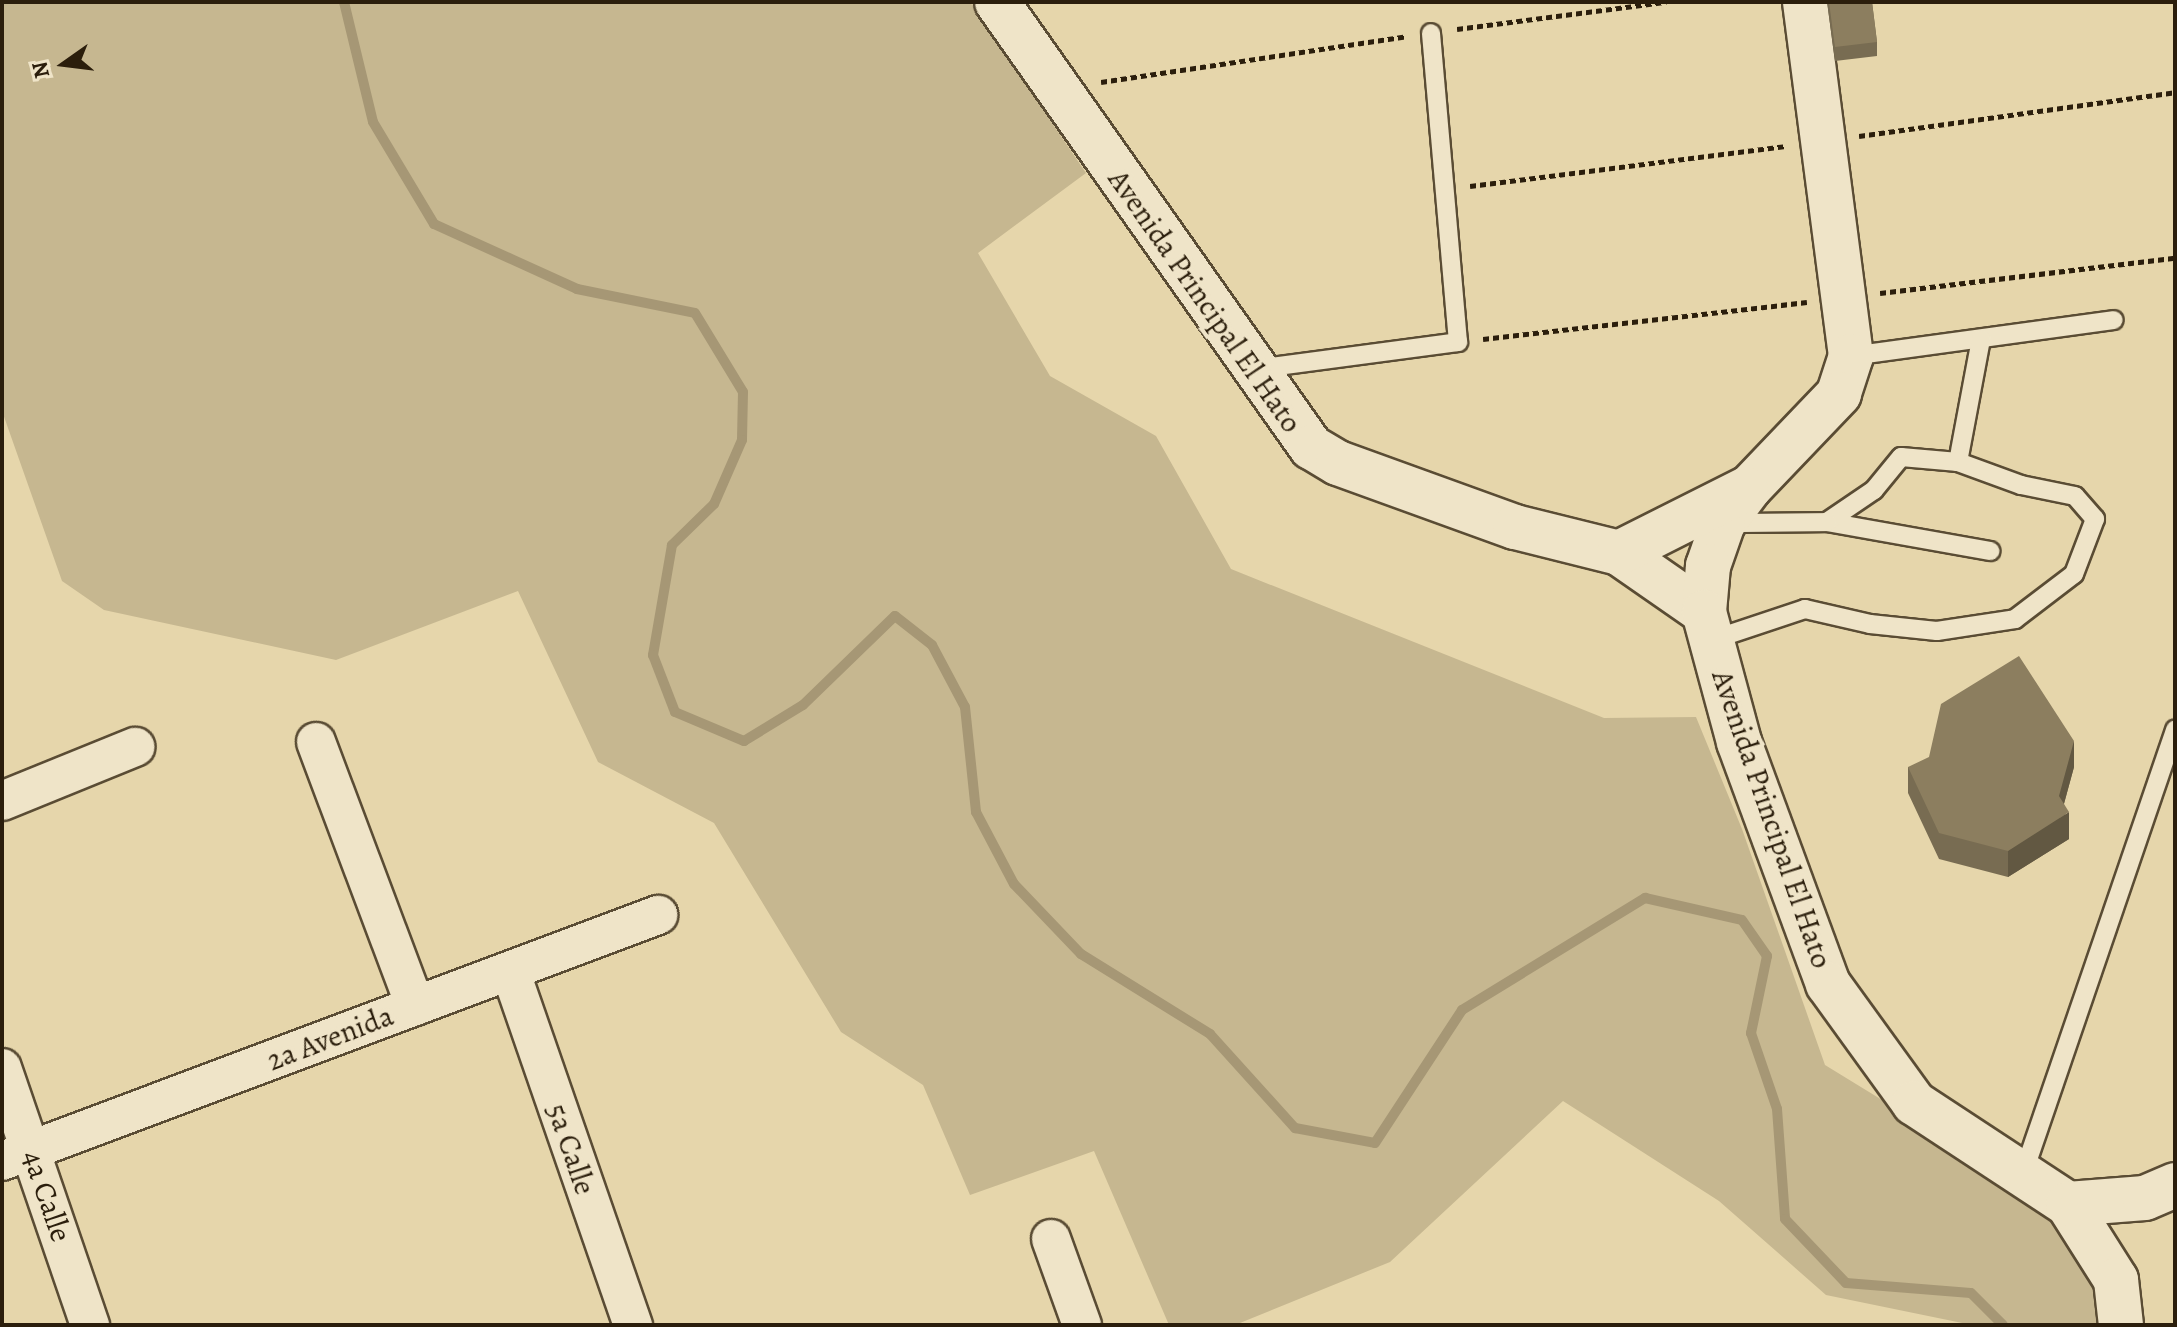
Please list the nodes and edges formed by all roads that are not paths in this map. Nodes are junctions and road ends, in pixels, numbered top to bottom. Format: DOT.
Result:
graph roads {
  1 [pos="997,2"];
  2 [pos="1805,2"];
  3 [pos="1431,33"];
  4 [pos="2114,320"];
  5 [pos="1981,339"];
  6 [pos="1851,356"];
  7 [pos="1253,369"];
  8 [pos="1958,462"];
  9 [pos="1750,487"];
  10 [pos="1827,522"];
  11 [pos="1723,523"];
  12 [pos="1990,551"];
  13 [pos="1619,553"];
  14 [pos="1708,626"];
  15 [pos="2175,729"];
  16 [pos="316,742"];
  17 [pos="135,747"];
  18 [pos="2,801"];
  19 [pos="658,915"];
  20 [pos="511,973"];
  21 [pos="415,1006"];
  22 [pos="2,1068"];
  23 [pos="17,1156"];
  24 [pos="2023,1174"];
  25 [pos="2175,1185"];
  26 [pos="2068,1204"];
  27 [pos="1051,1239"];
  28 [pos="90,1325"];
  29 [pos="633,1325"];
  30 [pos="1082,1325"];
  31 [pos="2121,1325"];
  1 -- 7 [label="street, Avenida Principal El Hato"];
  2 -- 6 [label="street, Avenida Principal El Hato"];
  3 -- 7 [label="lane"];
  4 -- 5 [label="lane"];
  5 -- 6 [label="lane"];
  5 -- 8 [label="lane"];
  6 -- 9 [label="street, Avenida Principal El Hato"];
  7 -- 13 [label="street, Avenida Principal El Hato"];
  8 -- 10 [label="lane"];
  8 -- 14 [label="lane"];
  9 -- 11 [label="street, Avenida Principal El Hato"];
  9 -- 13 [label="street, Avenida Principal El Hato"];
  10 -- 11 [label="lane"];
  10 -- 12 [label="lane"];
  11 -- 14 [label="street, Avenida Principal El Hato"];
  13 -- 14 [label="street, Avenida Principal El Hato"];
  14 -- 24 [label="street, Avenida Principal El Hato"];
  15 -- 24 [label="lane"];
  16 -- 21 [label="street"];
  17 -- 18 [label="street"];
  19 -- 20 [label="street, 2a Avenida"];
  20 -- 21 [label="street, 2a Avenida"];
  20 -- 29 [label="street, 5a Calle"];
  21 -- 23 [label="street, 2a Avenida"];
  22 -- 23 [label="street, 4a Calle"];
  23 -- 28 [label="street, 4a Calle"];
  24 -- 26 [label="street, Avenida Principal El Hato"];
  25 -- 26 [label="street"];
  26 -- 31 [label="street, Avenida Principal El Hato"];
  27 -- 30 [label="street"];
}
